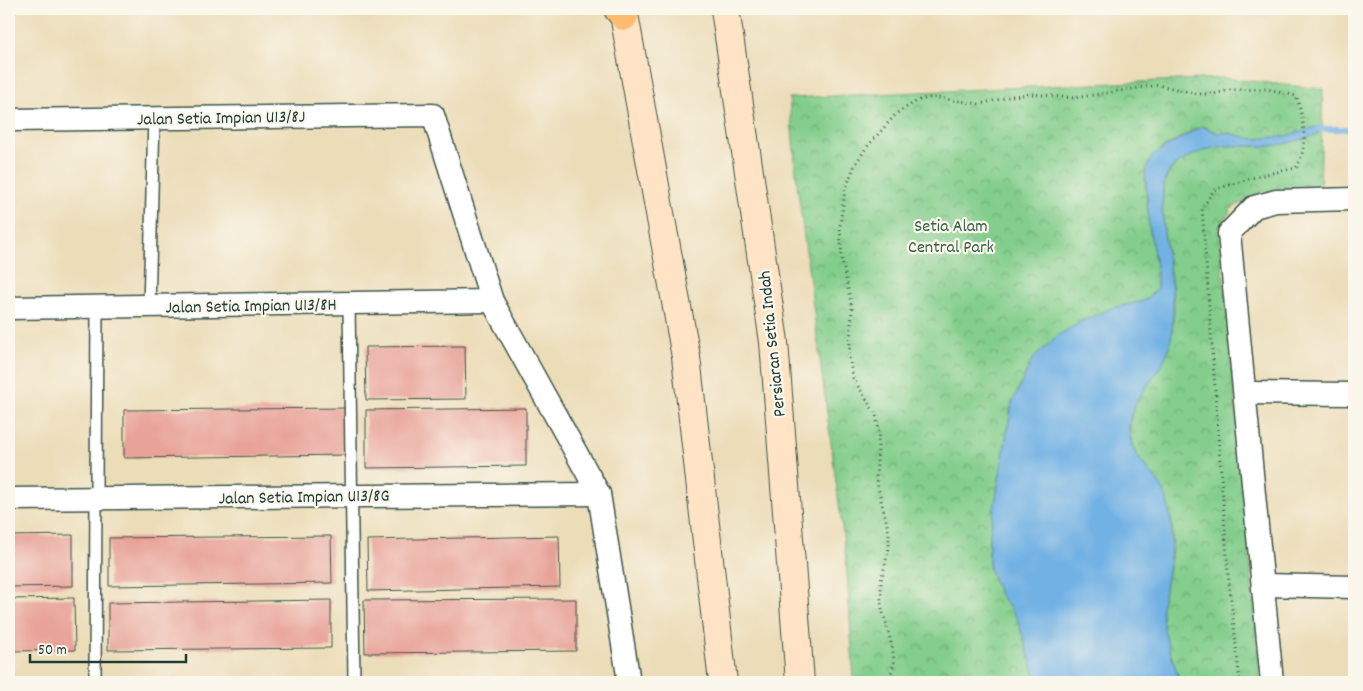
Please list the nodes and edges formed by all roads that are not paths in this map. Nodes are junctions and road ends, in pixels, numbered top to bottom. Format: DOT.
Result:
graph roads {
  1 [pos="724,9"];
  2 [pos="622,11"];
  3 [pos="154,118"];
  4 [pos="9,120"];
  5 [pos="1354,199"];
  6 [pos="492,301"];
  7 [pos="349,304"];
  8 [pos="149,306"];
  9 [pos="97,307"];
  10 [pos="9,308"];
  11 [pos="1245,393"];
  12 [pos="1354,394"];
  13 [pos="599,494"];
  14 [pos="354,496"];
  15 [pos="96,498"];
  16 [pos="9,499"];
  17 [pos="1263,585"];
  18 [pos="1354,587"];
  19 [pos="95,682"];
  20 [pos="354,682"];
  21 [pos="629,682"];
  22 [pos="723,682"];
  23 [pos="800,682"];
  24 [pos="1272,682"];
  1 -- 23 [label="street, Persiaran Setia Indah"];
  2 -- 22 [label="street"];
  3 -- 4 [label="street, Jalan Setia Impian U13/8J"];
  3 -- 6 [label="street, Jalan Setia Impian U13/8J"];
  3 -- 8 [label="lane"];
  5 -- 11 [label="street"];
  6 -- 7 [label="street, Jalan Setia Impian U13/8H"];
  6 -- 13 [label="street"];
  7 -- 8 [label="street, Jalan Setia Impian U13/8H"];
  7 -- 14 [label="lane"];
  8 -- 9 [label="street, Jalan Setia Impian U13/8H"];
  9 -- 10 [label="street, Jalan Setia Impian U13/8H"];
  9 -- 15 [label="lane"];
  11 -- 12 [label="street"];
  11 -- 17 [label="street"];
  13 -- 14 [label="street, Jalan Setia Impian U13/8G"];
  13 -- 21 [label="street"];
  14 -- 15 [label="street, Jalan Setia Impian U13/8G"];
  14 -- 20 [label="lane"];
  15 -- 16 [label="street, Jalan Setia Impian U13/8G"];
  15 -- 19 [label="lane"];
  17 -- 18 [label="street"];
  17 -- 24 [label="street"];
}
